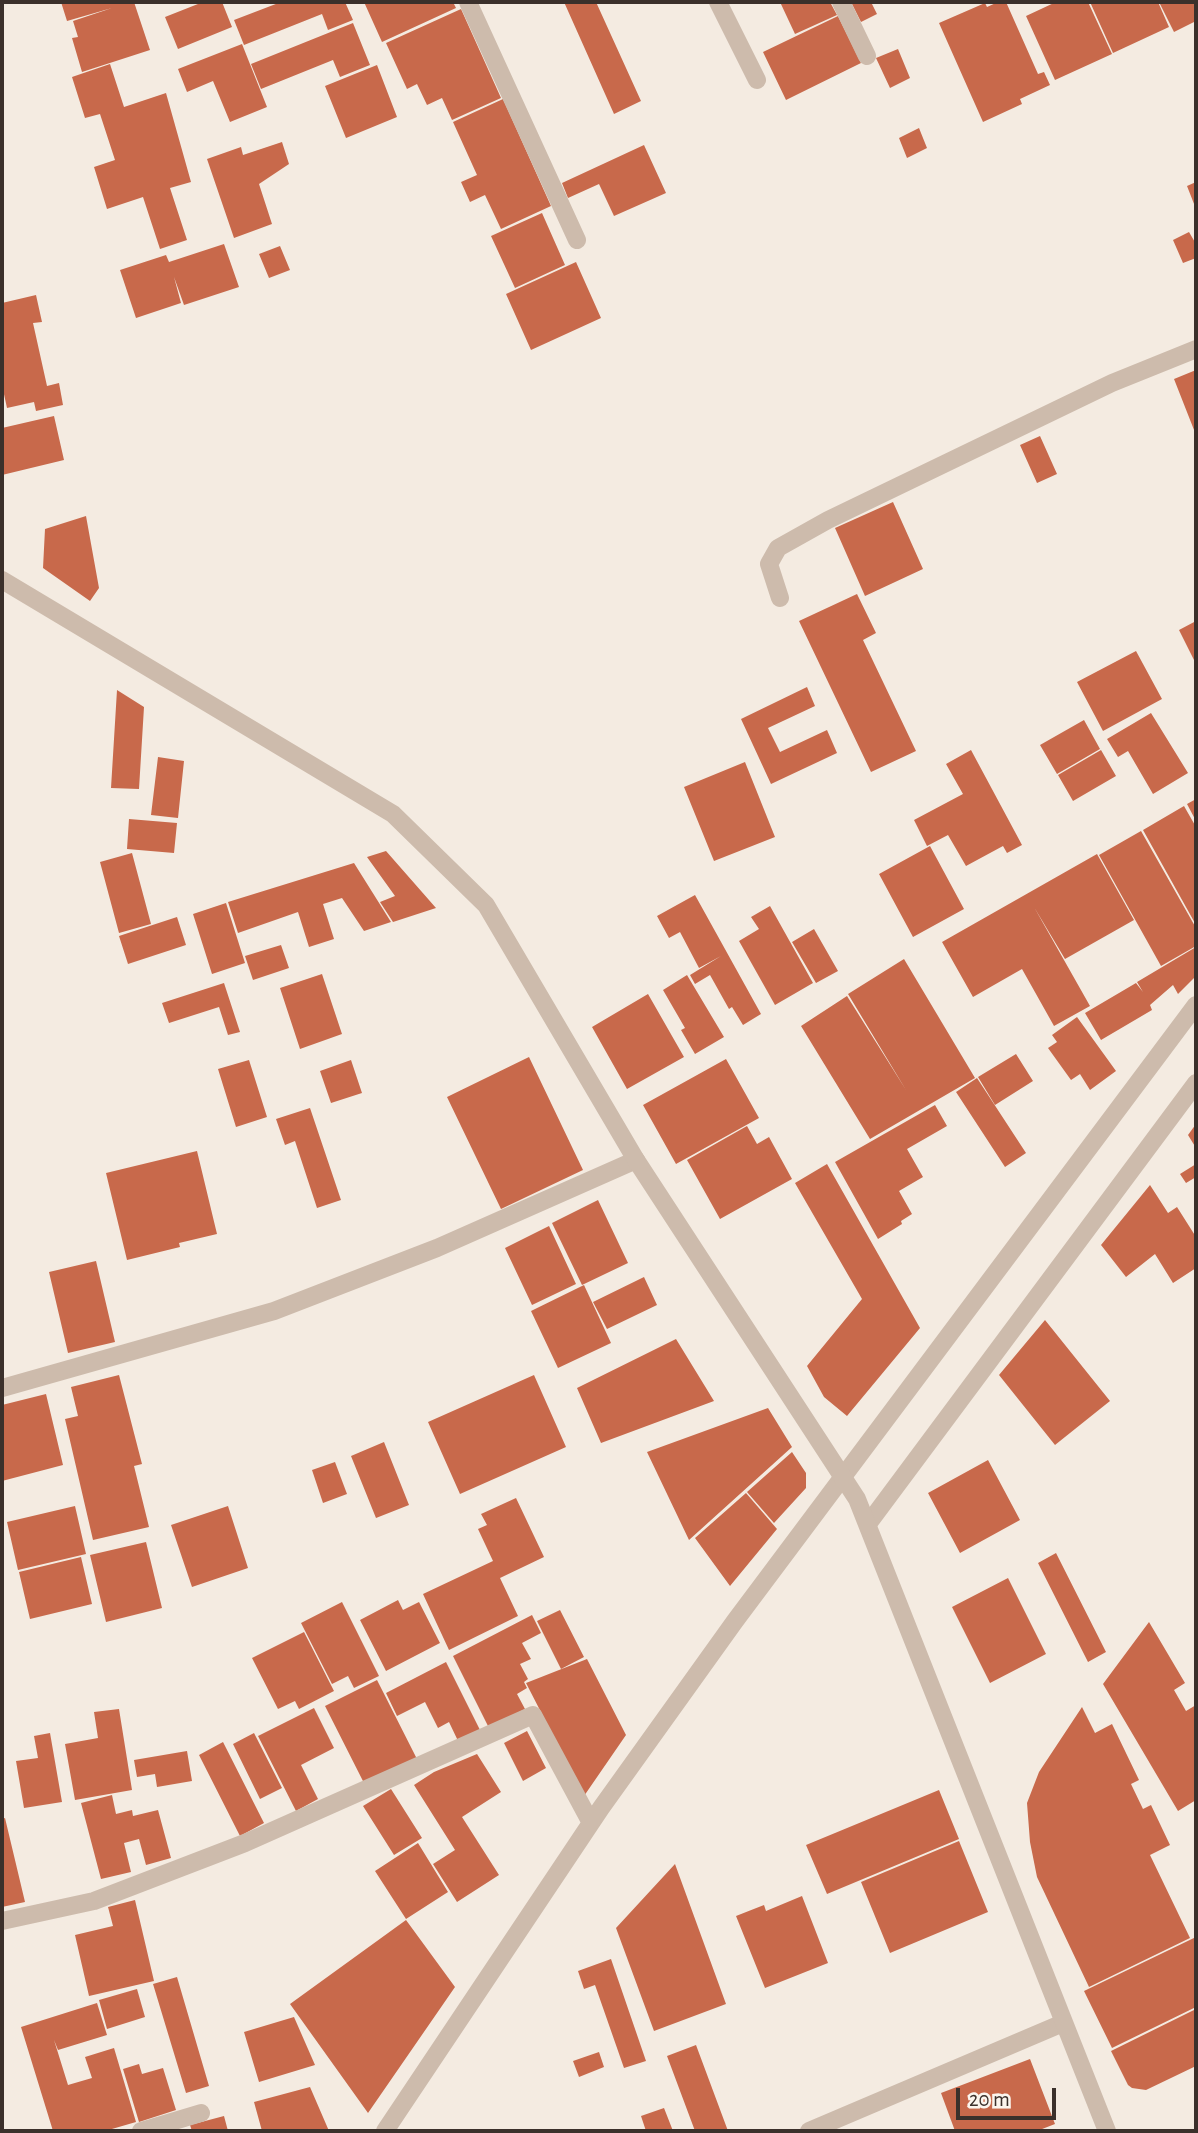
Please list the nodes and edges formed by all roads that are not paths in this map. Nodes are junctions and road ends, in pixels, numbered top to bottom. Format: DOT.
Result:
graph roads {
  1 [pos="468,2"];
  2 [pos="718,2"];
  3 [pos="841,2"];
  4 [pos="867,56"];
  5 [pos="757,80"];
  6 [pos="577,240"];
  7 [pos="1196,349"];
  8 [pos="2,580"];
  9 [pos="780,598"];
  10 [pos="1196,1005"];
  11 [pos="1196,1083"];
  12 [pos="636,1160"];
  13 [pos="2,1388"];
  14 [pos="844,1478"];
  15 [pos="868,1524"];
  16 [pos="591,1824"];
  17 [pos="2,1920"];
  18 [pos="1063,2023"];
  19 [pos="201,2113"];
  20 [pos="141,2131"];
  21 [pos="385,2131"];
  22 [pos="808,2131"];
  23 [pos="1107,2131"];
  1 -- 6 [label="street"];
  2 -- 5 [label="street"];
  3 -- 4 [label="street"];
  7 -- 9 [label="street"];
  8 -- 12 [label="street"];
  10 -- 14 [label="street"];
  11 -- 15 [label="street"];
  12 -- 13 [label="street"];
  12 -- 14 [label="street"];
  14 -- 15 [label="street"];
  14 -- 16 [label="street"];
  15 -- 18 [label="street"];
  16 -- 17 [label="street"];
  16 -- 21 [label="street"];
  18 -- 22 [label="street"];
  18 -- 23 [label="street"];
  19 -- 20 [label="street"];
}
